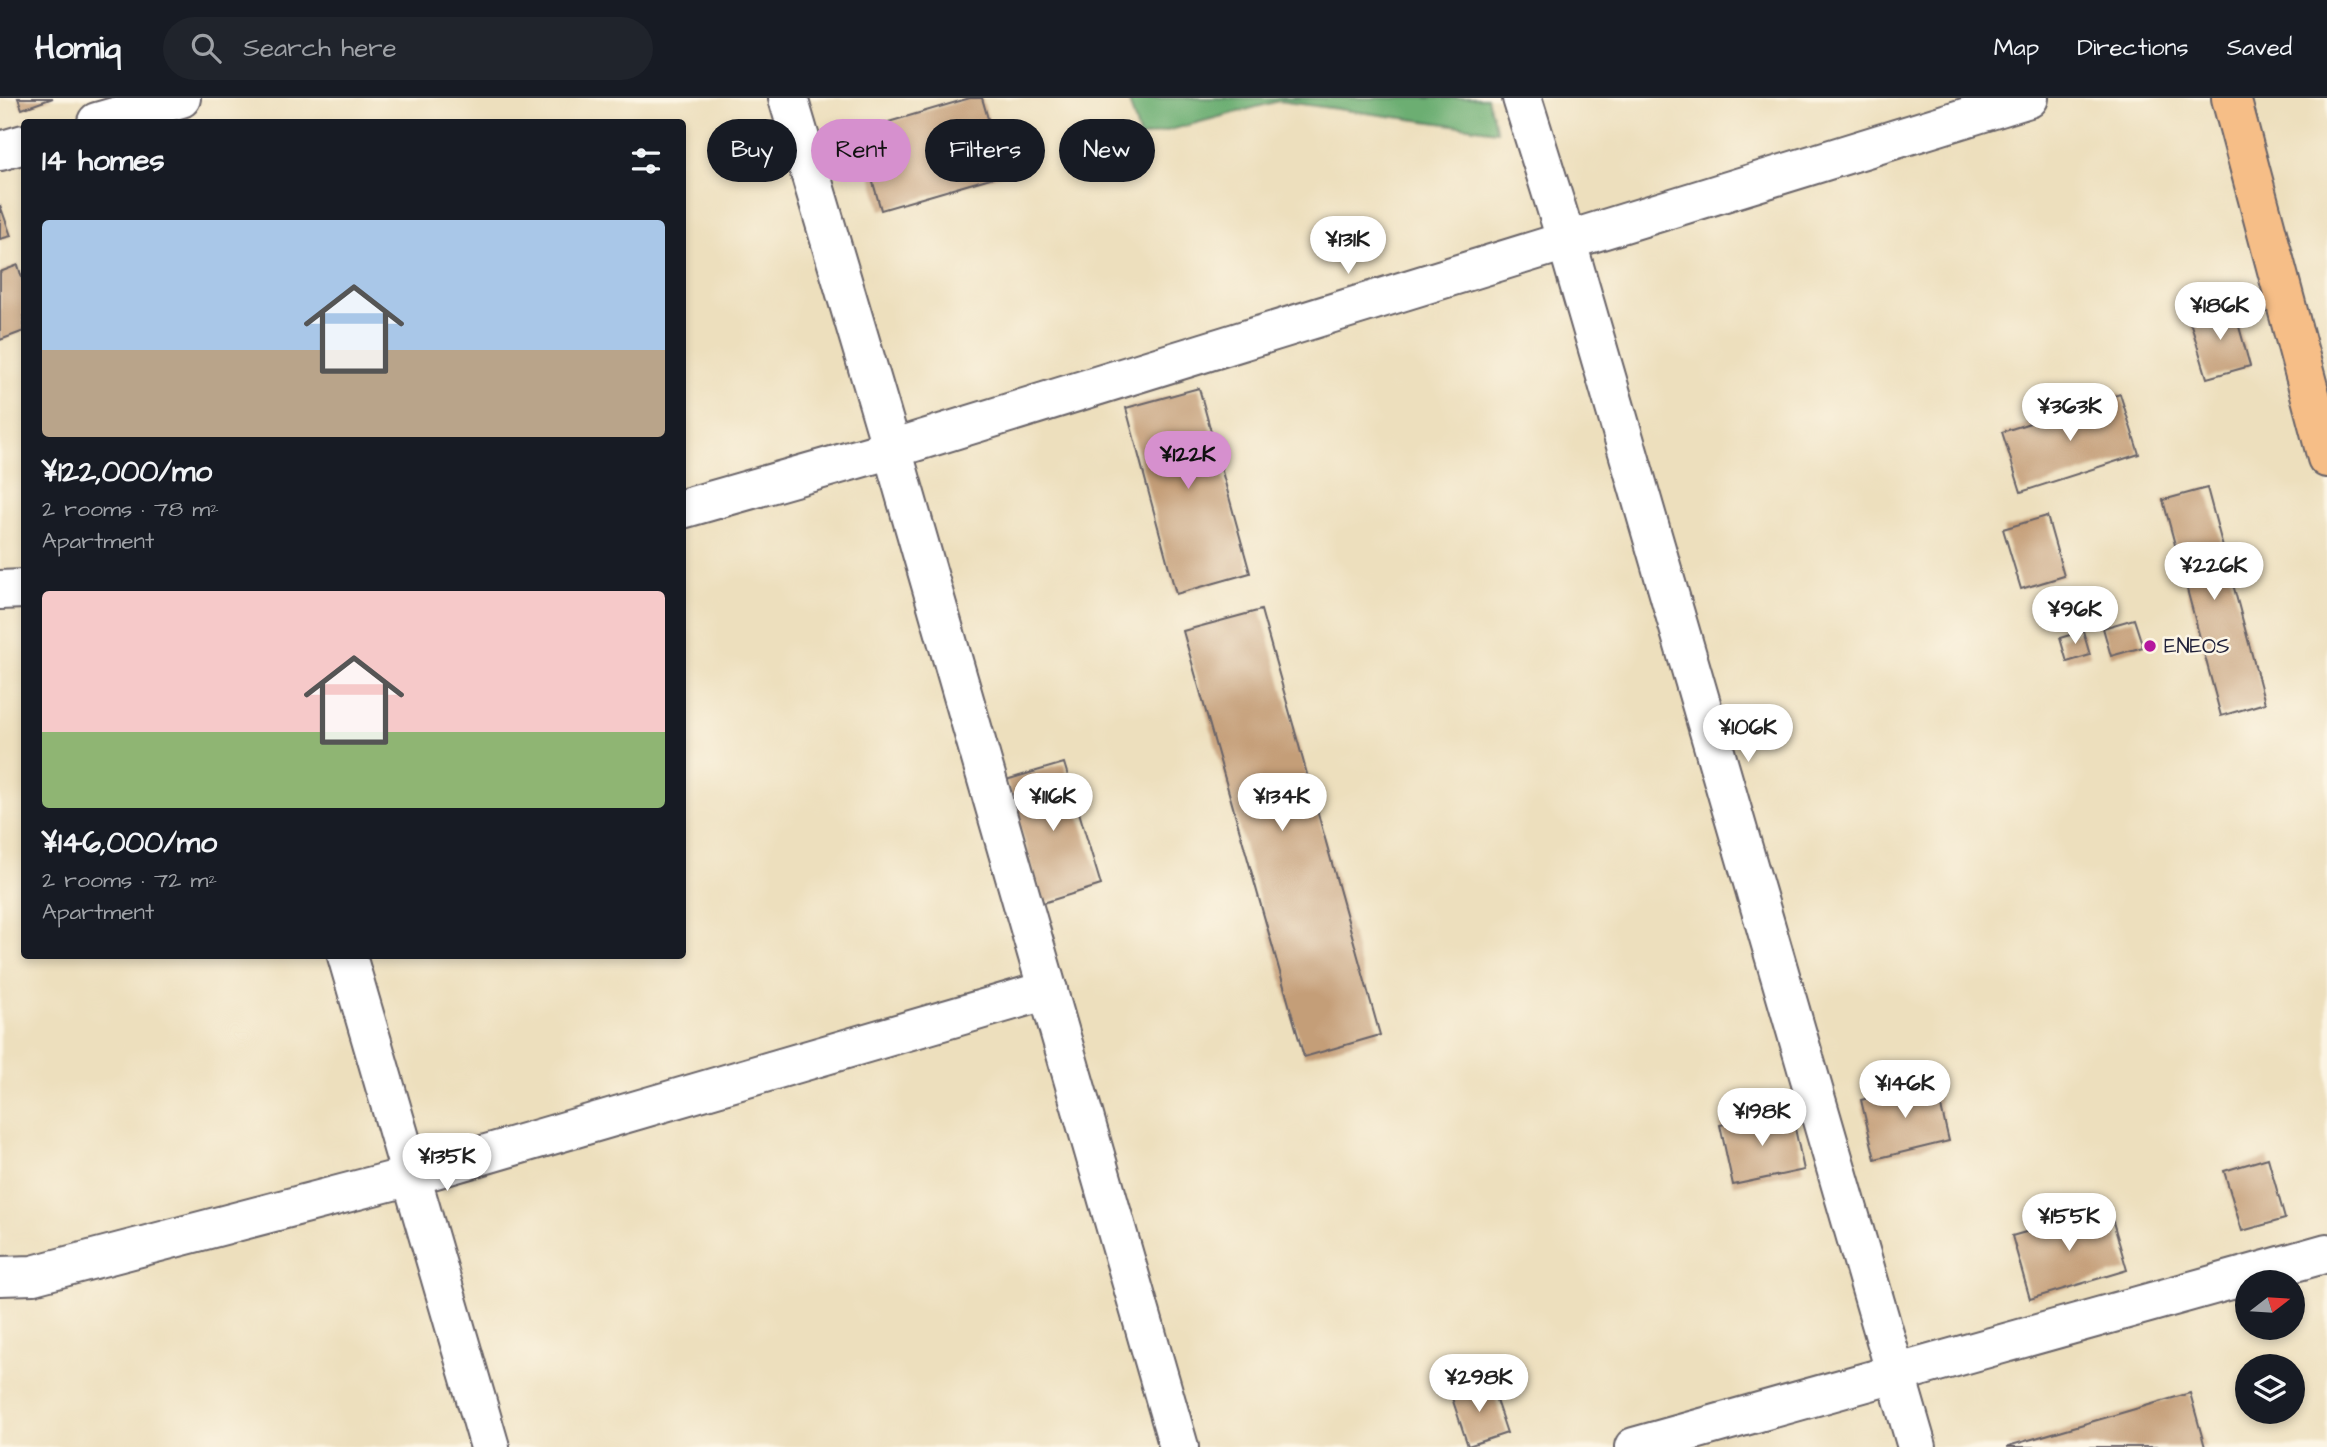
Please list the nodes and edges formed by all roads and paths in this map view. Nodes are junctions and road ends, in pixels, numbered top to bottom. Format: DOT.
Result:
graph roads {
  1 [pos="181,98"];
  2 [pos="788,98"];
  3 [pos="1522,98"];
  4 [pos="2029,98"];
  5 [pos="2231,98"];
  6 [pos="101,116"];
  7 [pos="21,145"];
  8 [pos="0,151"];
  9 [pos="1566,239"];
  10 [pos="892,449"];
  11 [pos="2327,458"];
  12 [pos="686,508"];
  13 [pos="21,589"];
  14 [pos="0,590"];
  15 [pos="348,959"];
  16 [pos="1048,990"];
  17 [pos="411,1176"];
  18 [pos="2327,1253"];
  19 [pos="0,1276"];
  20 [pos="1895,1374"];
  21 [pos="490,1447"];
  22 [pos="1179,1447"];
  23 [pos="1634,1447"];
  24 [pos="1917,1447"];
  1 -- 6 [label="street"];
  2 -- 10 [label="street"];
  3 -- 9 [label="street"];
  4 -- 9 [label="street"];
  5 -- 11 [label="main road"];
  7 -- 8 [label="street"];
  9 -- 10 [label="street"];
  9 -- 20 [label="street"];
  10 -- 12 [label="street"];
  10 -- 16 [label="street"];
  13 -- 14 [label="street"];
  15 -- 17 [label="street"];
  16 -- 17 [label="street"];
  16 -- 22 [label="street"];
  17 -- 19 [label="street"];
  17 -- 21 [label="street"];
  18 -- 20 [label="street"];
  20 -- 23 [label="street"];
  20 -- 24 [label="street"];
}
